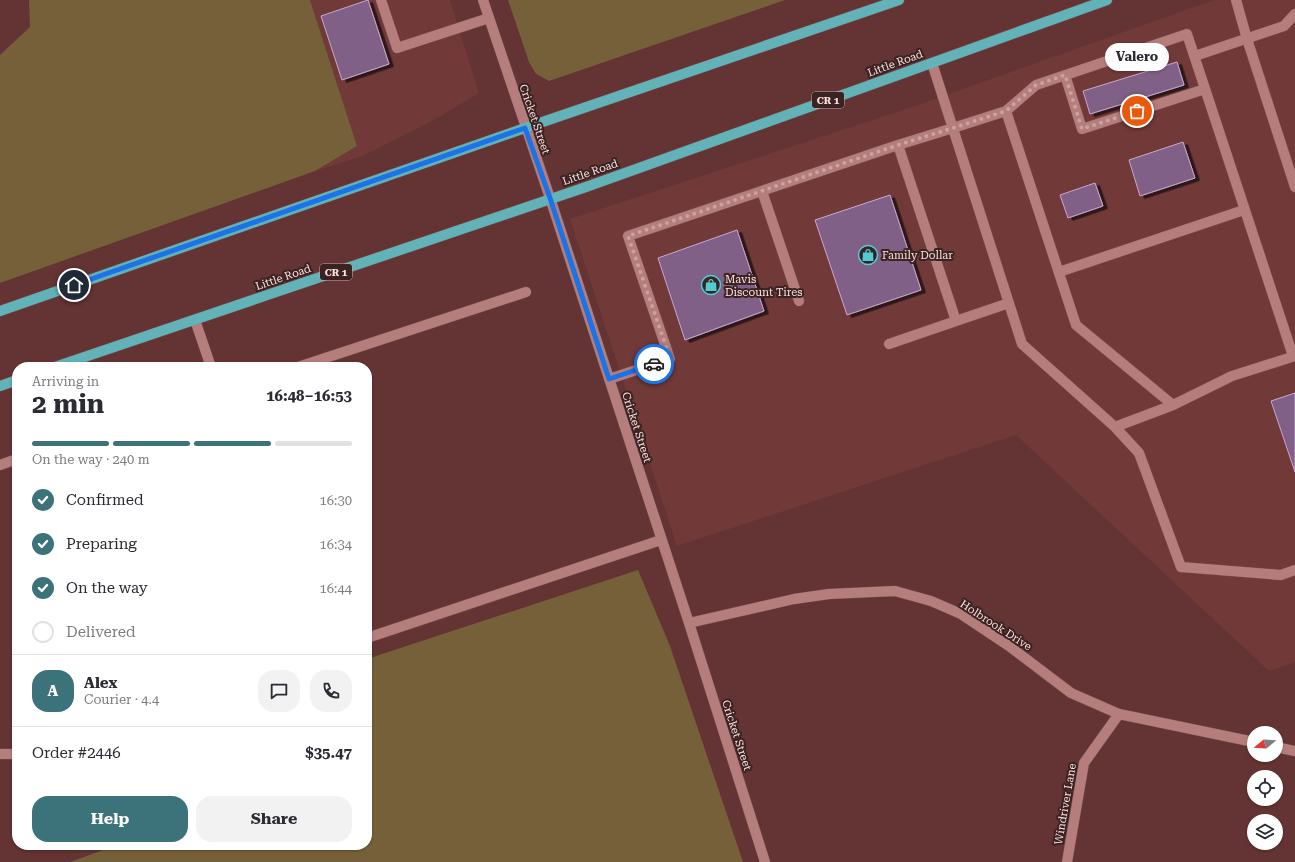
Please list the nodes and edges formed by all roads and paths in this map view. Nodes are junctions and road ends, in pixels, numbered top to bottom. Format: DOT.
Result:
graph roads {
  1 [pos="381,0"];
  2 [pos="483,0"];
  3 [pos="899,0"];
  4 [pos="1107,0"];
  5 [pos="1236,0"];
  6 [pos="1295,14"];
  7 [pos="489,18"];
  8 [pos="1247,38"];
  9 [pos="1194,56"];
  10 [pos="932,63"];
  11 [pos="1065,75"];
  12 [pos="1205,89"];
  13 [pos="1006,111"];
  14 [pos="525,128"];
  15 [pos="953,128"];
  16 [pos="898,145"];
  17 [pos="1295,187"];
  18 [pos="762,191"];
  19 [pos="550,198"];
  20 [pos="1244,210"];
  21 [pos="1059,272"];
  22 [pos="526,292"];
  23 [pos="799,301"];
  24 [pos="1009,303"];
  25 [pos="0,311"];
  26 [pos="195,320"];
  27 [pos="956,321"];
  28 [pos="889,344"];
  29 [pos="1294,356"];
  30 [pos="70,362"];
  31 [pos="209,362"];
  32 [pos="313,362"];
  33 [pos="609,379"];
  34 [pos="12,382"];
  35 [pos="0,386"];
  36 [pos="1173,405"];
  37 [pos="1115,427"];
  38 [pos="12,461"];
  39 [pos="0,465"];
  40 [pos="661,540"];
  41 [pos="1295,570"];
  42 [pos="689,623"];
  43 [pos="372,636"];
  44 [pos="1119,714"];
  45 [pos="1247,741"];
  46 [pos="1283,748"];
  47 [pos="1295,751"];
  48 [pos="0,754"];
  49 [pos="12,754"];
  50 [pos="765,862"];
  51 [pos="1067,862"];
  1 -- 7 [label="street"];
  2 -- 7 [label="street, Cricket Street"];
  3 -- 14 [label="main road"];
  4 -- 10 [label="main road, Little Road / CR 1"];
  5 -- 8 [label="street"];
  6 -- 8 [label="street"];
  7 -- 14 [label="street, Cricket Street"];
  8 -- 9 [label="street"];
  8 -- 17 [label="street"];
  9 -- 11 [label="street"];
  9 -- 12 [label="street"];
  10 -- 15 [label="street"];
  10 -- 19 [label="main road, Little Road / CR 1"];
  11 -- 12 [label="street"];
  11 -- 13 [label="street"];
  12 -- 20 [label="street"];
  13 -- 15 [label="street"];
  13 -- 21 [label="street"];
  14 -- 19 [label="street, Cricket Street"];
  14 -- 25 [label="main road"];
  15 -- 16 [label="street"];
  15 -- 24 [label="street"];
  16 -- 18 [label="street"];
  16 -- 27 [label="street"];
  18 -- 23 [label="street"];
  18 -- 33 [label="street"];
  19 -- 26 [label="main road, Little Road / CR 1"];
  19 -- 33 [label="street, Cricket Street"];
  20 -- 21 [label="street"];
  20 -- 29 [label="street"];
  21 -- 36 [label="street"];
  22 -- 32 [label="street"];
  24 -- 27 [label="street"];
  24 -- 37 [label="street"];
  26 -- 30 [label="main road, Little Road / CR 1"];
  26 -- 31 [label="street"];
  27 -- 28 [label="street"];
  29 -- 36 [label="street"];
  33 -- 40 [label="street, Cricket Street"];
  34 -- 35 [label="main road"];
  36 -- 37 [label="street"];
  37 -- 41 [label="street"];
  38 -- 39 [label="street"];
  40 -- 42 [label="street, Cricket Street"];
  40 -- 43 [label="street"];
  42 -- 44 [label="street, Holbrook Drive"];
  42 -- 50 [label="street, Cricket Street"];
  44 -- 45 [label="street, Holbrook Drive"];
  44 -- 51 [label="street, Windriver Lane"];
  46 -- 47 [label="street"];
  48 -- 49 [label="street"];
}
